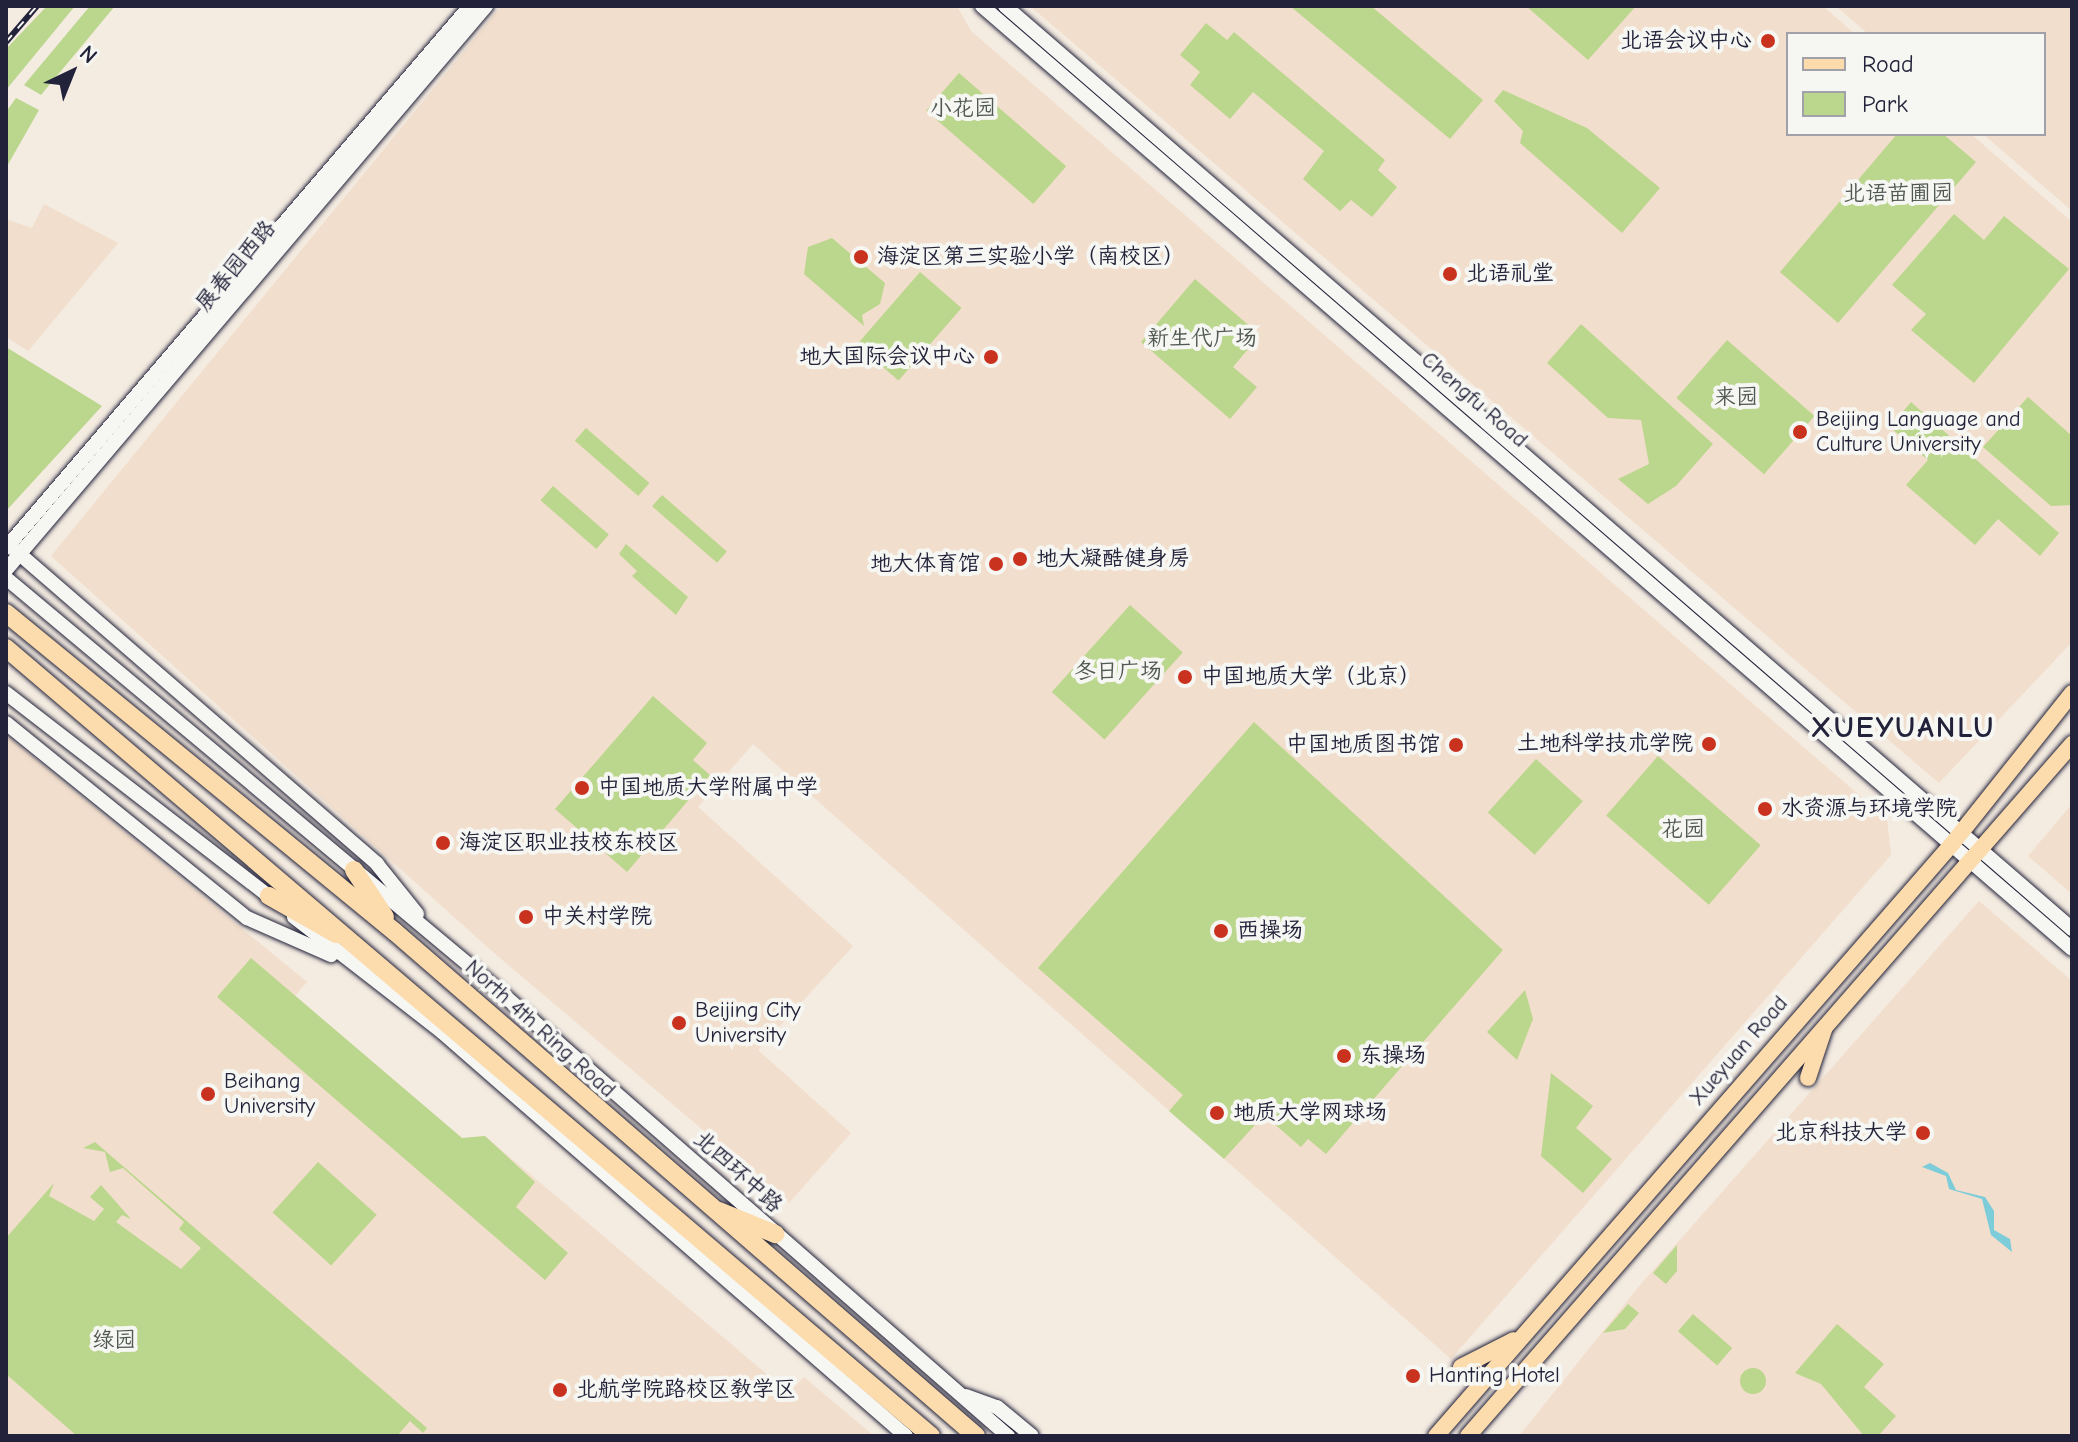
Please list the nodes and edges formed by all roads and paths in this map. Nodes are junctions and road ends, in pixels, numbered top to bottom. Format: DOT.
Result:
graph roads {
  1 [pos="470,6"];
  2 [pos="486,6"];
  3 [pos="982,6"];
  4 [pos="1005,6"];
  5 [pos="9,560"];
  6 [pos="6,613"];
  7 [pos="6,648"];
  8 [pos="6,693"];
  9 [pos="2072,693"];
  10 [pos="6,723"];
  11 [pos="2072,744"];
  12 [pos="1957,838"];
  13 [pos="1976,855"];
  14 [pos="354,870"];
  15 [pos="269,896"];
  16 [pos="2072,929"];
  17 [pos="395,932"];
  18 [pos="440,940"];
  19 [pos="2072,949"];
  20 [pos="375,956"];
  21 [pos="349,963"];
  22 [pos="1826,1023"];
  23 [pos="1808,1078"];
  24 [pos="701,1203"];
  25 [pos="683,1229"];
  26 [pos="775,1234"];
  27 [pos="758,1304"];
  28 [pos="1522,1336"];
  29 [pos="1461,1367"];
  30 [pos="958,1393"];
  31 [pos="1501,1399"];
  32 [pos="906,1436"];
  33 [pos="931,1436"];
  34 [pos="976,1436"];
  35 [pos="1008,1436"];
  36 [pos="1032,1436"];
  37 [pos="1436,1436"];
  38 [pos="1468,1436"];
  39 [pos="1481,1436"];
  1 -- 5 [label="main road, 展春园西路"];
  2 -- 5 [label="main road, 展春园西路"];
  3 -- 12 [label="main road, Chengfu Road"];
  4 -- 12 [label="main road, Chengfu Road"];
  5 -- 14 [label="main road"];
  5 -- 18 [label="main road"];
  6 -- 17 [label="highway, North 4th Ring Road"];
  7 -- 20 [label="highway"];
  8 -- 15 [label="main road"];
  9 -- 12 [label="main road, Xueyuan Road"];
  10 -- 21 [label="main road"];
  11 -- 13 [label="main road"];
  12 -- 13 [label="main road"];
  12 -- 28 [label="main road, Xueyuan Road"];
  13 -- 16 [label="main road"];
  13 -- 19 [label="main road"];
  13 -- 22 [label="main road"];
  14 -- 17 [label="highway"];
  14 -- 18 [label="main road"];
  15 -- 20 [label="highway"];
  15 -- 21 [label="main road"];
  17 -- 24 [label="highway, North 4th Ring Road"];
  18 -- 26 [label="main road, 北四环中路"];
  20 -- 25 [label="highway"];
  21 -- 27 [label="main road"];
  22 -- 23 [label="main road"];
  22 -- 31 [label="main road"];
  24 -- 26 [label="highway"];
  24 -- 34 [label="highway, North 4th Ring Road"];
  25 -- 27 [label="highway"];
  25 -- 33 [label="highway"];
  26 -- 30 [label="main road, 北四环中路"];
  27 -- 32 [label="main road"];
  28 -- 29 [label="main road"];
  28 -- 37 [label="main road, Xueyuan Road"];
  30 -- 35 [label="main road, 北四环中路"];
  30 -- 36 [label="main road"];
  31 -- 38 [label="main road"];
  31 -- 39 [label="main road"];
}
